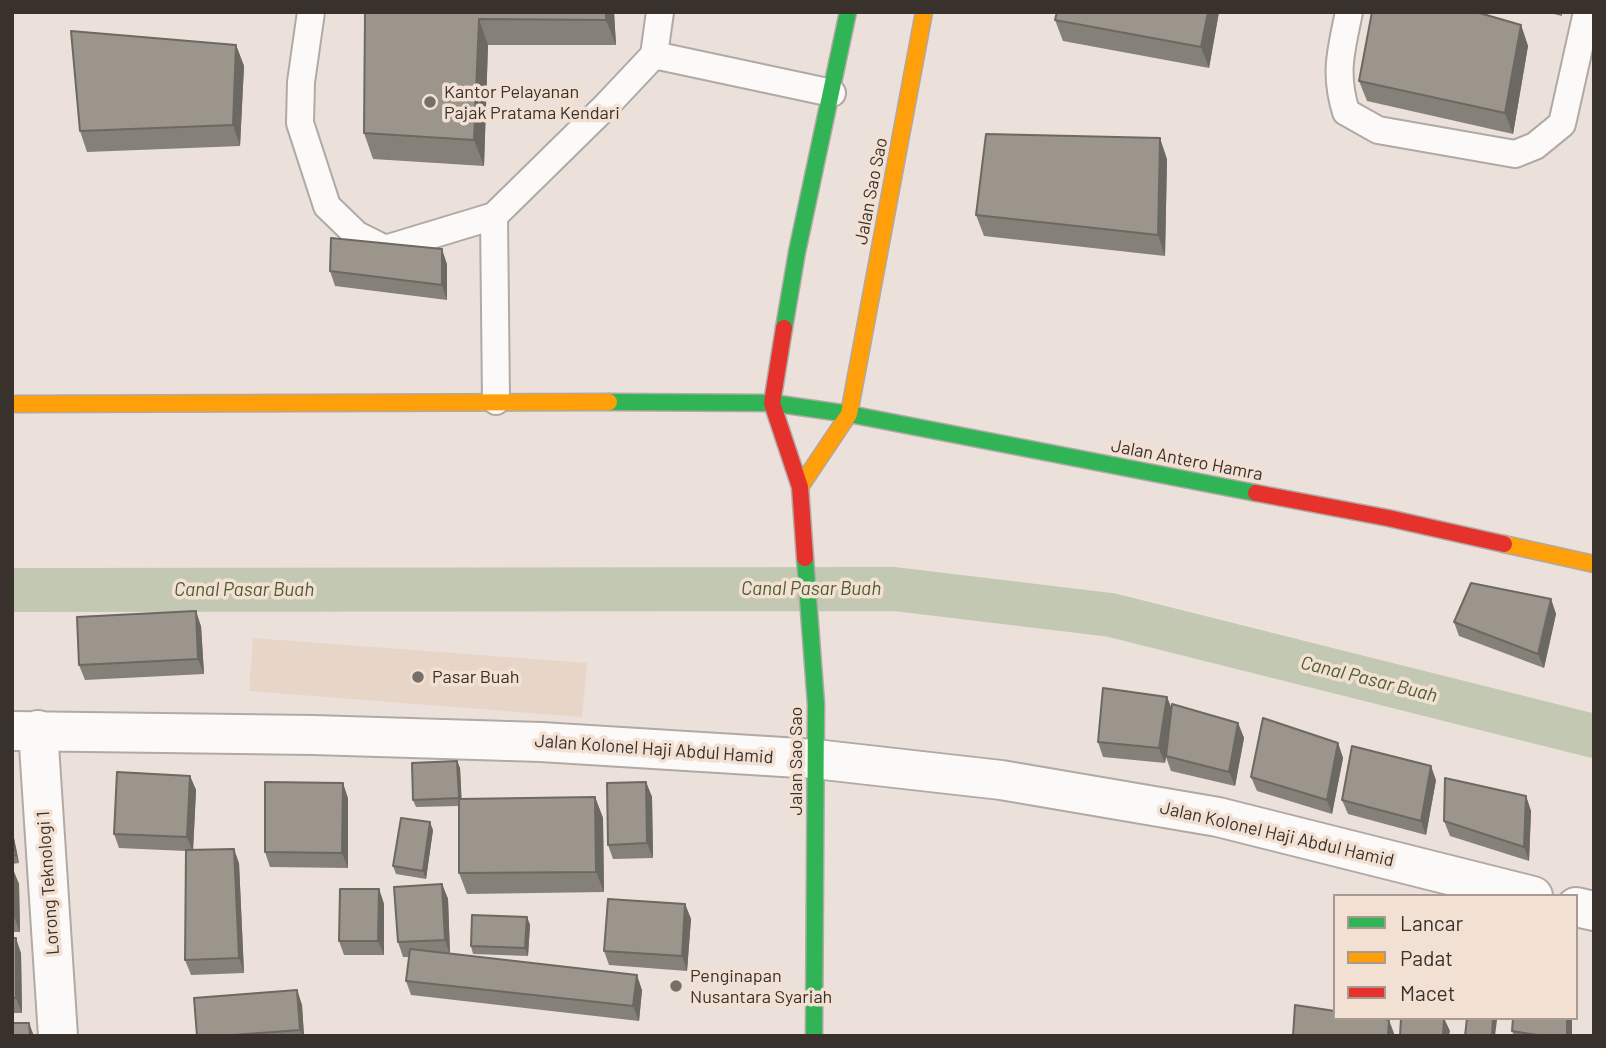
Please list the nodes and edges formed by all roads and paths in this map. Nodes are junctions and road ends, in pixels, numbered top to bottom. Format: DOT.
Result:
graph roads {
  1 [pos="311,12"];
  2 [pos="660,12"];
  3 [pos="848,12"];
  4 [pos="924,12"];
  5 [pos="1349,12"];
  6 [pos="1587,12"];
  7 [pos="654,55"];
  8 [pos="832,93"];
  9 [pos="494,216"];
  10 [pos="496,401"];
  11 [pos="772,403"];
  12 [pos="12,404"];
  13 [pos="849,414"];
  14 [pos="800,487"];
  15 [pos="1594,564"];
  16 [pos="25,730"];
  17 [pos="815,759"];
  18 [pos="1525,894"];
  19 [pos="58,1036"];
  20 [pos="814,1036"];
  1 -- 9 [label="lane"];
  2 -- 7 [label="lane"];
  3 -- 8 [label="street, Jalan Sao Sao"];
  4 -- 13 [label="street, Jalan Sao Sao"];
  5 -- 6 [label="lane"];
  7 -- 8 [label="lane"];
  7 -- 9 [label="lane"];
  8 -- 11 [label="street, Jalan Sao Sao"];
  9 -- 10 [label="lane"];
  10 -- 11 [label="street, Jalan Antero Hamra"];
  10 -- 12 [label="street, Jalan Antero Hamra"];
  11 -- 13 [label="street, Jalan Antero Hamra"];
  11 -- 14 [label="street, Jalan Sao Sao"];
  13 -- 14 [label="street, Jalan Sao Sao"];
  13 -- 15 [label="street, Jalan Antero Hamra"];
  14 -- 17 [label="street, Jalan Sao Sao"];
  16 -- 17 [label="street, Jalan Kolonel Haji Abdul Hamid"];
  16 -- 19 [label="street, Lorong Teknologi 1"];
  17 -- 18 [label="street, Jalan Kolonel Haji Abdul Hamid"];
  17 -- 20 [label="street, Jalan Sao Sao"];
}
